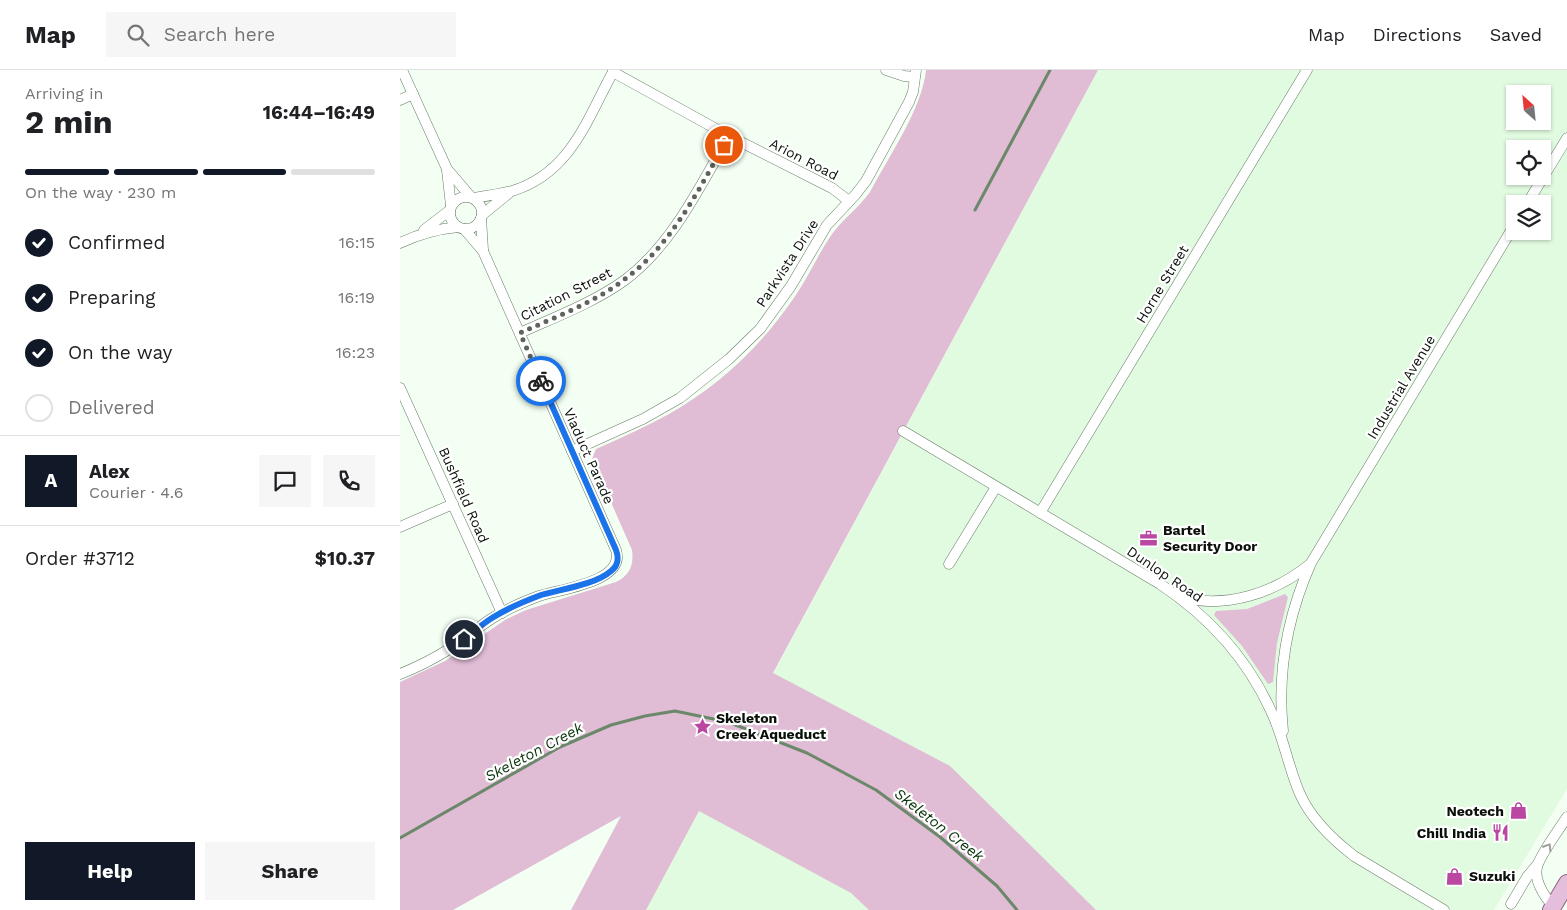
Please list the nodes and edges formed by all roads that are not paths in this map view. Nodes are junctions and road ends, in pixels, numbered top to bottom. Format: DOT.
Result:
graph roads {
  1 [pos="402,70"];
  2 [pos="886,70"];
  3 [pos="1307,70"];
  4 [pos="613,71"];
  5 [pos="915,73"];
  6 [pos="413,94"];
  7 [pos="400,100"];
  8 [pos="729,136"];
  9 [pos="1567,138"];
  10 [pos="447,169"];
  11 [pos="512,191"];
  12 [pos="1532,195"];
  13 [pos="473,198"];
  14 [pos="849,201"];
  15 [pos="451,208"];
  16 [pos="482,216"];
  17 [pos="461,228"];
  18 [pos="417,235"];
  19 [pos="1506,239"];
  20 [pos="400,243"];
  21 [pos="483,251"];
  22 [pos="520,333"];
  23 [pos="400,388"];
  24 [pos="903,431"];
  25 [pos="572,452"];
  26 [pos="996,487"];
  27 [pos="452,504"];
  28 [pos="1040,513"];
  29 [pos="400,527"];
  30 [pos="1311,563"];
  31 [pos="949,564"];
  32 [pos="1180,597"];
  33 [pos="502,613"];
  34 [pos="400,674"];
  35 [pos="1286,750"];
  36 [pos="1567,817"];
  37 [pos="1537,865"];
  38 [pos="1567,883"];
  39 [pos="1511,904"];
  40 [pos="1557,908"];
  41 [pos="1444,910"];
  1 -- 6 [label="street"];
  2 -- 5 [label="street"];
  3 -- 28 [label="street, Horne Street"];
  4 -- 8 [label="street, Arion Road"];
  4 -- 11 [label="street"];
  5 -- 14 [label="street, Parkvista Drive"];
  6 -- 7 [label="street"];
  6 -- 10 [label="street"];
  8 -- 14 [label="street, Arion Road"];
  8 -- 22 [label="street, Citation Street"];
  9 -- 12 [label="street"];
  10 -- 13 [label="street"];
  10 -- 15 [label="street"];
  11 -- 13 [label="street"];
  11 -- 16 [label="street"];
  13 -- 15 [label="street"];
  13 -- 16 [label="street"];
  14 -- 25 [label="street, Parkvista Drive"];
  15 -- 17 [label="street"];
  15 -- 18 [label="street"];
  16 -- 17 [label="street"];
  16 -- 21 [label="street, Viaduct Parade"];
  17 -- 18 [label="street"];
  17 -- 21 [label="street, Viaduct Parade"];
  18 -- 20 [label="street"];
  19 -- 30 [label="street, Industrial Avenue"];
  21 -- 22 [label="street, Viaduct Parade"];
  22 -- 25 [label="street, Viaduct Parade"];
  23 -- 27 [label="street, Bushfield Road"];
  24 -- 26 [label="street, Dunlop Road"];
  25 -- 33 [label="street, Viaduct Parade"];
  26 -- 28 [label="street, Dunlop Road"];
  26 -- 31 [label="street"];
  27 -- 29 [label="street"];
  27 -- 33 [label="street, Bushfield Road"];
  28 -- 32 [label="street, Dunlop Road"];
  30 -- 32 [label="street, Industrial Avenue"];
  30 -- 35 [label="street, Industrial Avenue"];
  32 -- 35 [label="street, Dunlop Road"];
  33 -- 34 [label="street"];
  35 -- 41 [label="street, Dunlop Road"];
  37 -- 36 [label="street, one-way"];
  37 -- 39 [label="street"];
  37 -- 40 [label="street"];
  38 -- 40 [label="main road"];
}
